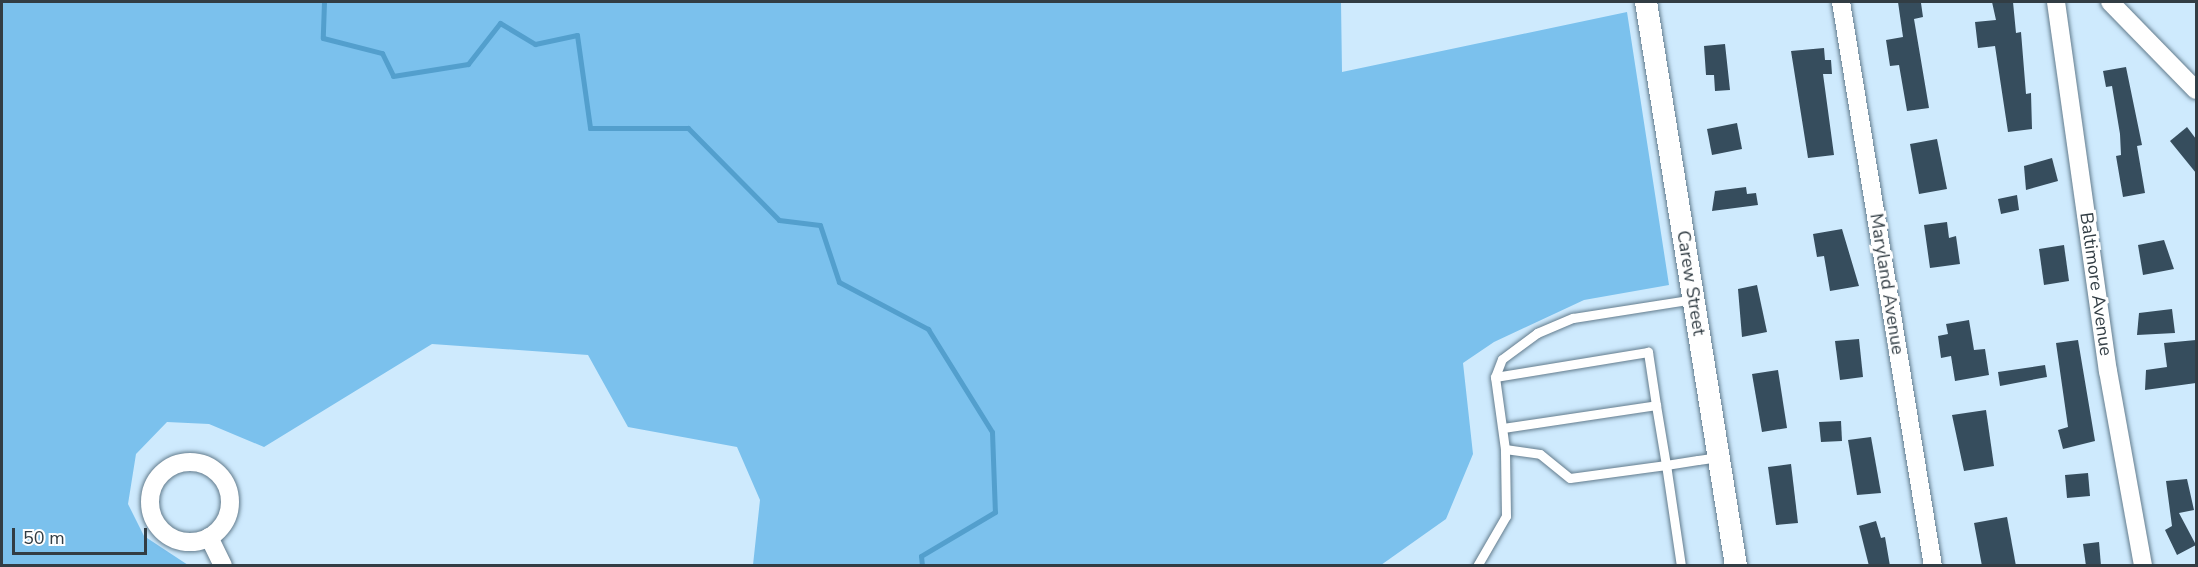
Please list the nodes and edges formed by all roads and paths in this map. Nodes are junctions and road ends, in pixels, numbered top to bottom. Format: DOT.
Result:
graph roads {
  1 [pos="1646,2"];
  2 [pos="1841,2"];
  3 [pos="2056,2"];
  4 [pos="2110,2"];
  5 [pos="2196,90"];
  6 [pos="1694,299"];
  7 [pos="1495,377"];
  8 [pos="1656,405"];
  9 [pos="1503,428"];
  10 [pos="1505,449"];
  11 [pos="1719,457"];
  12 [pos="1666,465"];
  13 [pos="209,537"];
  14 [pos="223,566"];
  15 [pos="1477,566"];
  16 [pos="1682,566"];
  17 [pos="1736,566"];
  18 [pos="1933,566"];
  19 [pos="2143,566"];
  1 -- 6 [label="street, Carew Street"];
  2 -- 18 [label="street, Maryland Avenue"];
  3 -- 19 [label="street, Baltimore Avenue"];
  4 -- 5 [label="street"];
  6 -- 7 [label="lane"];
  6 -- 11 [label="street, Carew Street"];
  7 -- 8 [label="lane"];
  7 -- 9 [label="lane"];
  8 -- 9 [label="lane"];
  8 -- 12 [label="lane"];
  9 -- 10 [label="lane"];
  10 -- 12 [label="lane"];
  10 -- 15 [label="lane"];
  11 -- 12 [label="lane"];
  11 -- 17 [label="street, Carew Street"];
  12 -- 16 [label="lane"];
  13 -- 13 [label="street"];
  13 -- 14 [label="street"];
}
